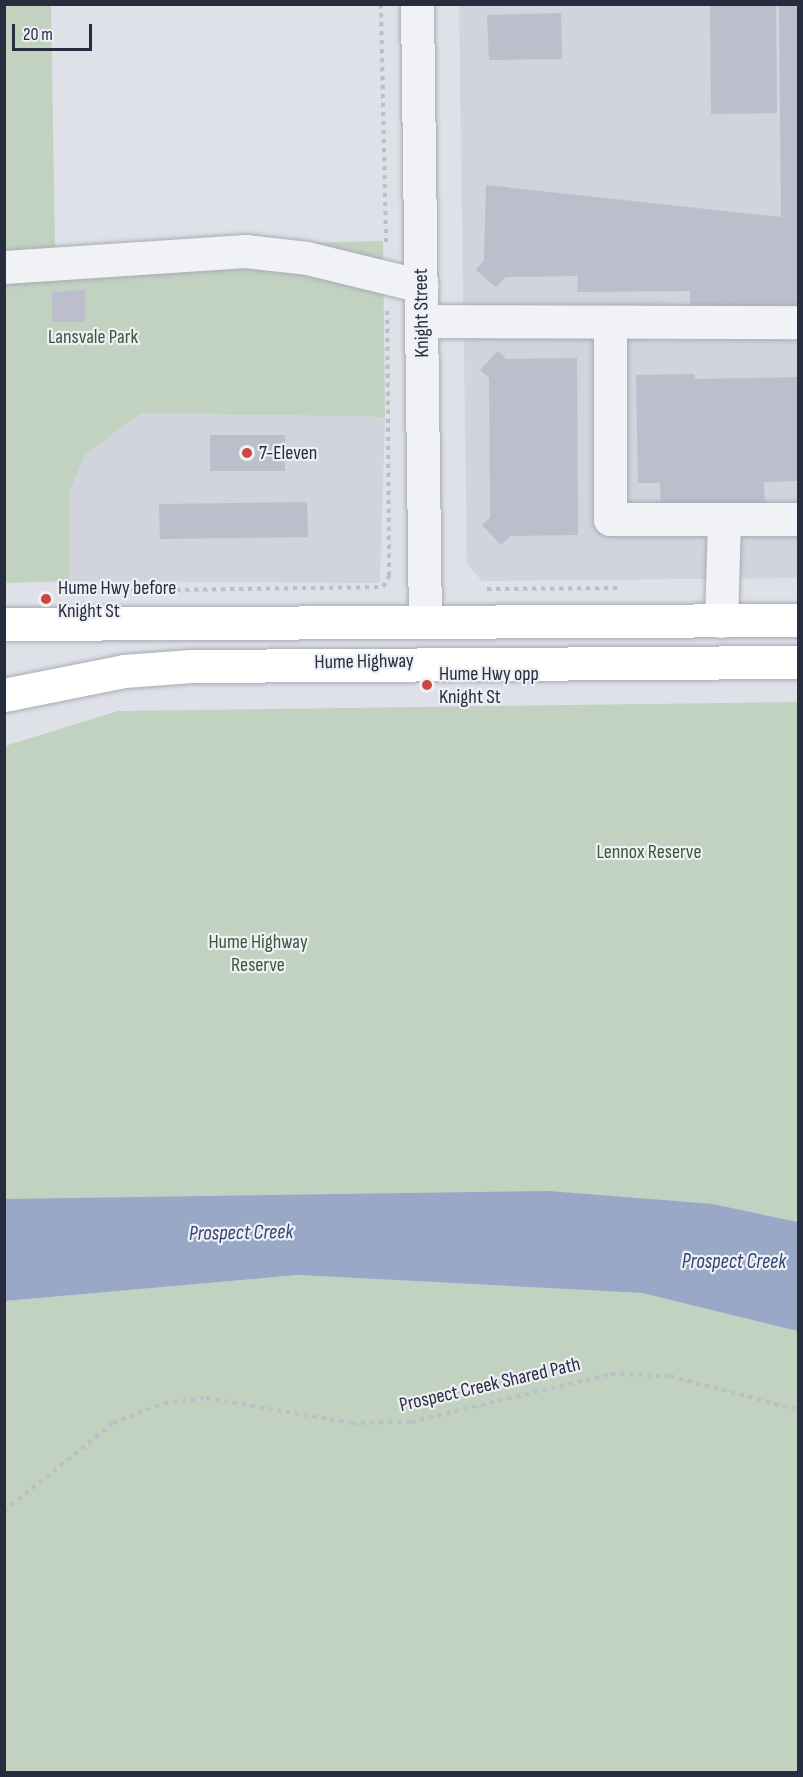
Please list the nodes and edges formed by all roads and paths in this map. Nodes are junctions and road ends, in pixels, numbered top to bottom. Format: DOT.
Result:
graph roads {
  1 [pos="417,4"];
  2 [pos="4,267"];
  3 [pos="422,286"];
  4 [pos="423,321"];
  5 [pos="610,322"];
  6 [pos="798,322"];
  7 [pos="724,519"];
  8 [pos="798,519"];
  9 [pos="383,588"];
  10 [pos="87,591"];
  11 [pos="798,620"];
  12 [pos="424,621"];
  13 [pos="721,621"];
  14 [pos="4,624"];
  15 [pos="798,662"];
  16 [pos="4,695"];
  17 [pos="798,1410"];
  18 [pos="4,1511"];
  1 -- 3 [label="street, Knight Street"];
  2 -- 3 [label="street"];
  3 -- 4 [label="street, Knight Street"];
  4 -- 5 [label="street"];
  4 -- 12 [label="street, Knight Street"];
  5 -- 6 [label="street"];
  5 -- 7 [label="street"];
  7 -- 8 [label="street"];
  7 -- 13 [label="street"];
  9 -- 10 [label="path"];
  11 -- 13 [label="highway, Hume Highway"];
  12 -- 13 [label="highway, Hume Highway"];
  12 -- 14 [label="highway, Hume Highway"];
  15 -- 16 [label="highway, Hume Highway"];
  17 -- 18 [label="path, Prospect Creek Shared Path"];
}
